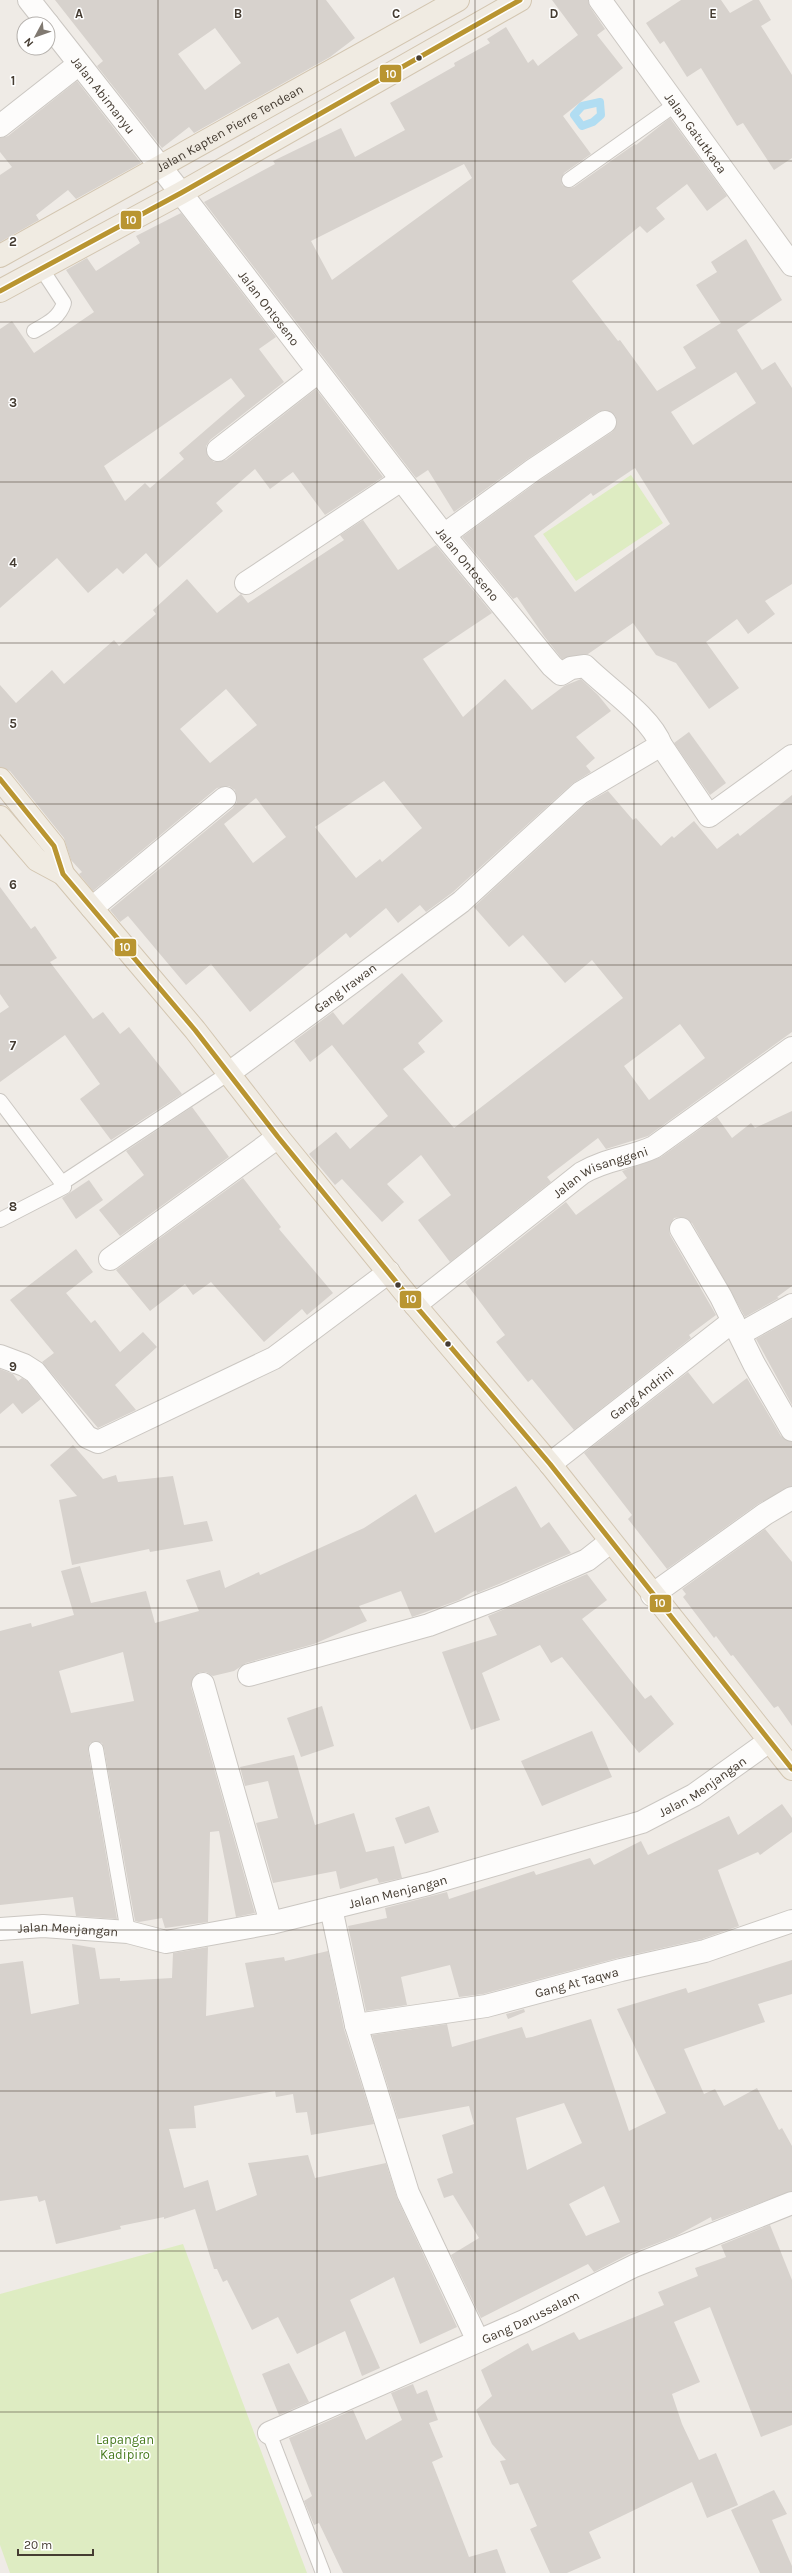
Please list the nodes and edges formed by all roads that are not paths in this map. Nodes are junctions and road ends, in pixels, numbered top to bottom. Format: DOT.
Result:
graph roads {
  1 [pos="30,0"];
  2 [pos="458,0"];
  3 [pos="520,0"];
  4 [pos="600,0"];
  5 [pos="42,16"];
  6 [pos="56,34"];
  7 [pos="79,64"];
  8 [pos="676,104"];
  9 [pos="0,126"];
  10 [pos="160,165"];
  11 [pos="569,180"];
  12 [pos="181,192"];
  13 [pos="0,256"];
  14 [pos="792,265"];
  15 [pos="41,268"];
  16 [pos="0,291"];
  17 [pos="34,332"];
  18 [pos="318,372"];
  19 [pos="605,422"];
  20 [pos="218,450"];
  21 [pos="401,480"];
  22 [pos="444,535"];
  23 [pos="246,583"];
  24 [pos="661,745"];
  25 [pos="792,756"];
  26 [pos="0,778"];
  27 [pos="225,798"];
  28 [pos="0,817"];
  29 [pos="63,874"];
  30 [pos="92,908"];
  31 [pos="792,1048"];
  32 [pos="229,1073"];
  33 [pos="0,1101"];
  34 [pos="278,1137"];
  35 [pos="62,1183"];
  36 [pos="0,1220"];
  37 [pos="681,1229"];
  38 [pos="110,1259"];
  39 [pos="388,1272"];
  40 [pos="415,1305"];
  41 [pos="792,1305"];
  42 [pos="737,1328"];
  43 [pos="0,1356"];
  44 [pos="792,1430"];
  45 [pos="550,1464"];
  46 [pos="792,1498"];
  47 [pos="610,1542"];
  48 [pos="652,1595"];
  49 [pos="249,1675"];
  50 [pos="203,1684"];
  51 [pos="768,1742"];
  52 [pos="96,1749"];
  53 [pos="792,1769"];
  54 [pos="331,1908"];
  55 [pos="792,1921"];
  56 [pos="271,1923"];
  57 [pos="0,1929"];
  58 [pos="128,1932"];
  59 [pos="356,2025"];
  60 [pos="792,2203"];
  61 [pos="478,2341"];
  62 [pos="269,2433"];
  63 [pos="323,2573"];
  1 -- 5 [label="street, Jalan Abimanyu"];
  2 -- 10 [label="main road, Jalan Kapten Pierre Tendean"];
  3 -- 12 [label="main road"];
  4 -- 8 [label="street, Jalan Gatutkaca"];
  6 -- 7 [label="street, Jalan Abimanyu"];
  7 -- 9 [label="street"];
  7 -- 10 [label="street, Jalan Abimanyu"];
  8 -- 11 [label="lane"];
  8 -- 14 [label="street, Jalan Gatutkaca"];
  10 -- 12 [label="street, Jalan Abimanyu"];
  10 -- 13 [label="main road, Jalan Kapten Pierre Tendean"];
  12 -- 15 [label="main road"];
  12 -- 18 [label="street, Jalan Ontoseno"];
  15 -- 16 [label="main road"];
  15 -- 17 [label="lane"];
  18 -- 20 [label="street"];
  18 -- 21 [label="street, Jalan Ontoseno"];
  19 -- 22 [label="street"];
  21 -- 22 [label="street, Jalan Ontoseno"];
  21 -- 23 [label="street"];
  22 -- 24 [label="street, Jalan Ontoseno"];
  24 -- 25 [label="street, Jalan Ontoseno"];
  24 -- 32 [label="street, Gang Irawan"];
  26 -- 29 [label="main road"];
  27 -- 30 [label="street"];
  28 -- 29 [label="main road"];
  29 -- 30 [label="main road"];
  30 -- 32 [label="main road"];
  31 -- 40 [label="street, Jalan Wisanggeni"];
  32 -- 34 [label="main road"];
  32 -- 35 [label="lane"];
  33 -- 35 [label="lane"];
  34 -- 38 [label="street"];
  34 -- 39 [label="main road"];
  35 -- 36 [label="lane"];
  37 -- 42 [label="street"];
  39 -- 40 [label="main road"];
  39 -- 43 [label="street"];
  40 -- 45 [label="main road"];
  41 -- 42 [label="street, Gang Andrini"];
  42 -- 44 [label="street"];
  42 -- 45 [label="street, Gang Andrini"];
  45 -- 47 [label="main road"];
  46 -- 48 [label="street"];
  47 -- 48 [label="main road"];
  47 -- 49 [label="street"];
  48 -- 51 [label="main road"];
  50 -- 56 [label="street"];
  51 -- 53 [label="main road"];
  51 -- 54 [label="street, Jalan Menjangan"];
  52 -- 58 [label="lane"];
  54 -- 56 [label="street, Jalan Menjangan"];
  54 -- 59 [label="street"];
  55 -- 59 [label="street, Gang At Taqwa"];
  56 -- 58 [label="street, Jalan Menjangan"];
  57 -- 58 [label="street, Jalan Menjangan"];
  59 -- 61 [label="street"];
  60 -- 61 [label="street, Gang Darussalam"];
  61 -- 62 [label="street, Gang Darussalam"];
  62 -- 63 [label="lane"];
}
